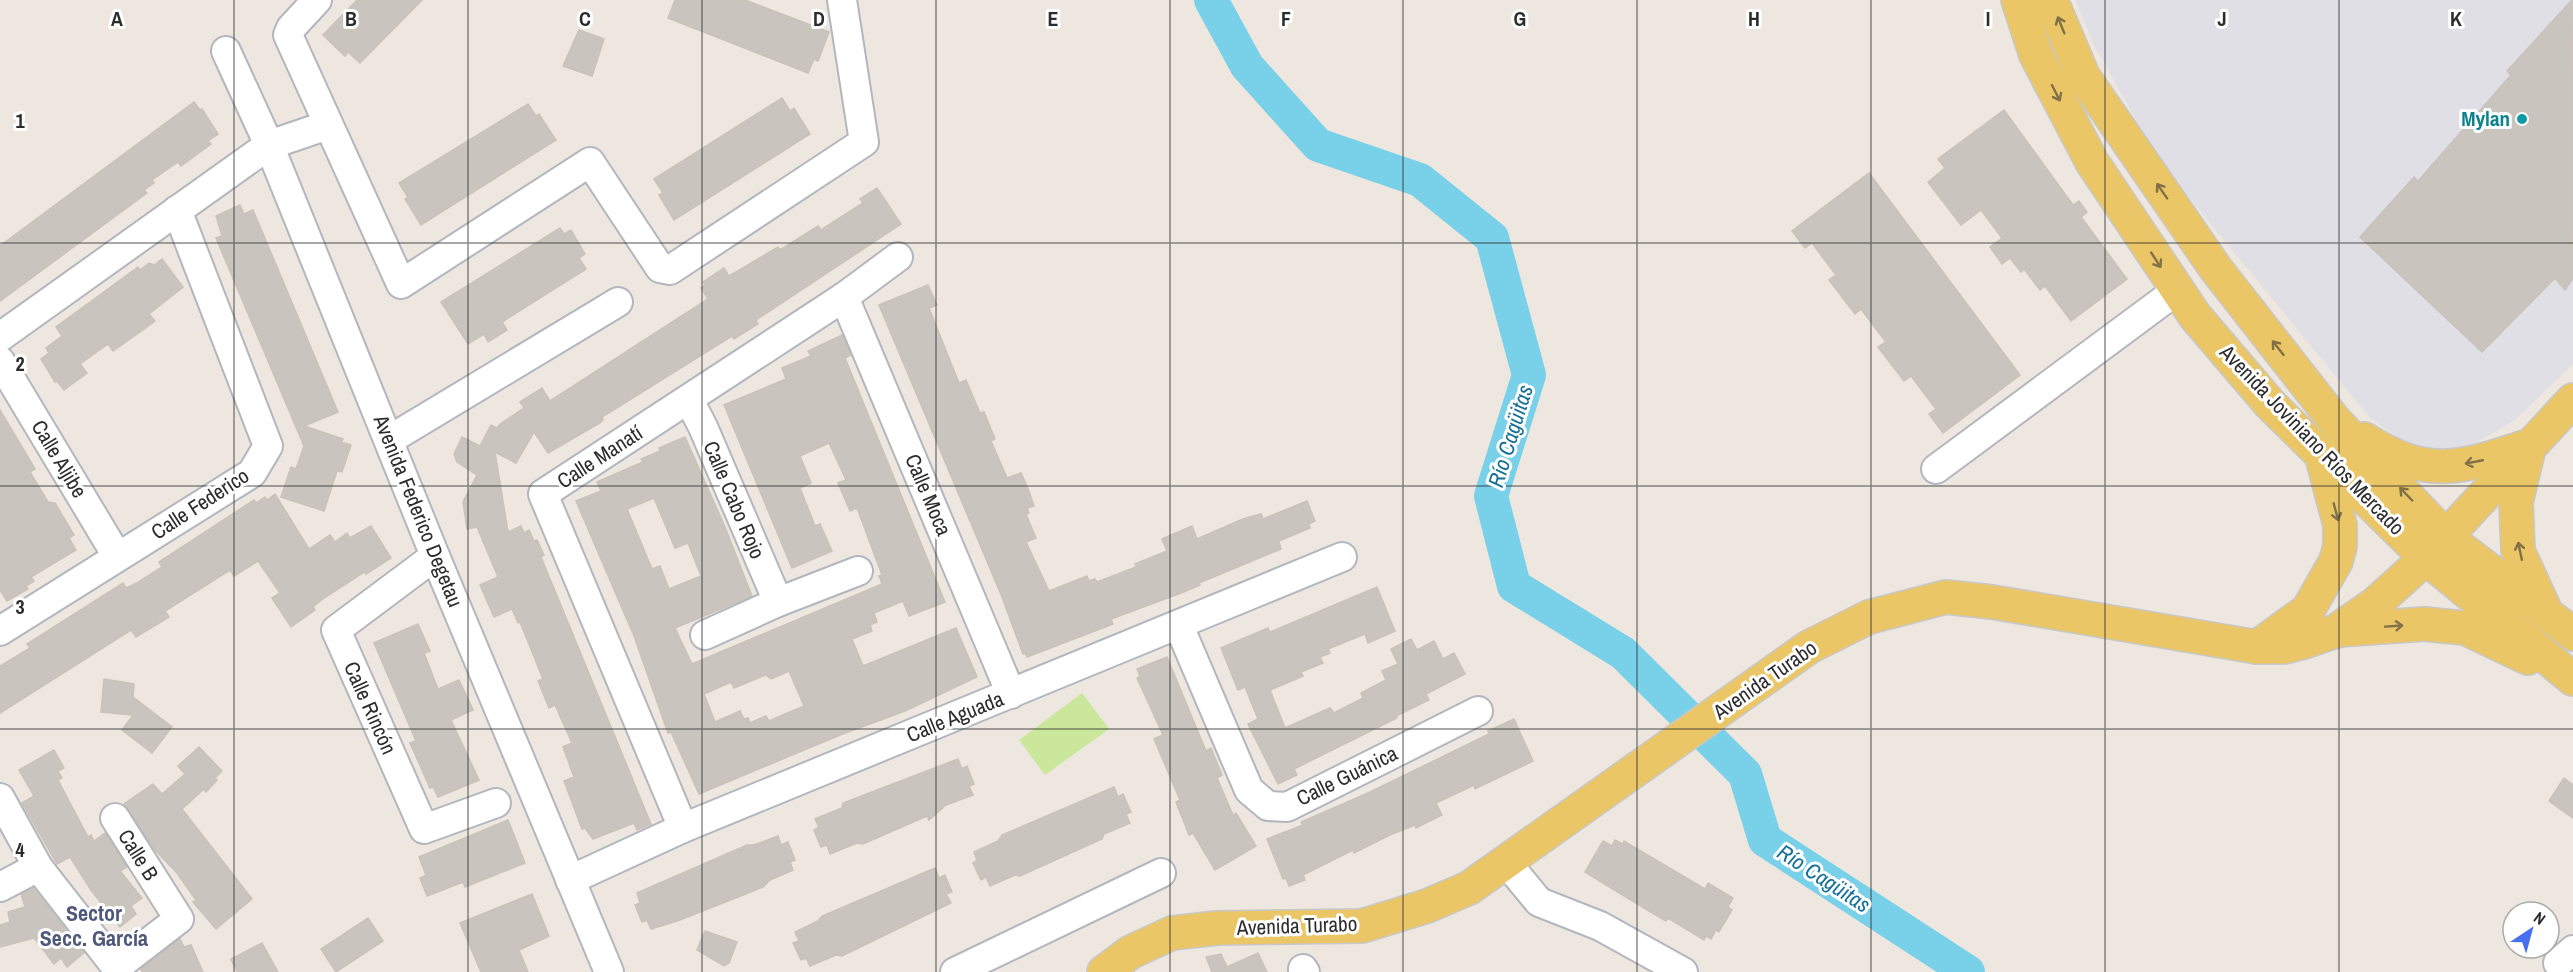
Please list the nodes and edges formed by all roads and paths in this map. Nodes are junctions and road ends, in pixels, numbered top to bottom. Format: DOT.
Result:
graph roads {
  1 [pos="317,0"];
  2 [pos="842,0"];
  3 [pos="2018,0"];
  4 [pos="2051,0"];
  5 [pos="226,51"];
  6 [pos="328,125"];
  7 [pos="269,145"];
  8 [pos="177,210"];
  9 [pos="898,257"];
  10 [pos="2176,291"];
  11 [pos="844,297"];
  12 [pos="618,302"];
  13 [pos="0,337"];
  14 [pos="0,361"];
  15 [pos="2573,399"];
  16 [pos="689,400"];
  17 [pos="2335,422"];
  18 [pos="389,440"];
  19 [pos="2530,445"];
  20 [pos="2321,455"];
  21 [pos="1936,469"];
  22 [pos="2436,547"];
  23 [pos="117,556"];
  24 [pos="435,556"];
  25 [pos="1342,557"];
  26 [pos="858,571"];
  27 [pos="778,602"];
  28 [pos="1179,626"];
  29 [pos="0,631"];
  30 [pos="2336,631"];
  31 [pos="2573,633"];
  32 [pos="705,635"];
  33 [pos="2257,647"];
  34 [pos="2571,678"];
  35 [pos="1011,694"];
  36 [pos="1478,711"];
  37 [pos="0,798"];
  38 [pos="496,803"];
  39 [pos="115,818"];
  40 [pos="683,828"];
  41 [pos="1506,862"];
  42 [pos="38,867"];
  43 [pos="1161,873"];
  44 [pos="570,880"];
  45 [pos="0,887"];
  46 [pos="119,969"];
  47 [pos="609,972"];
  48 [pos="955,972"];
  49 [pos="1104,972"];
  50 [pos="1683,972"];
  1 -- 6 [label="street"];
  2 -- 6 [label="street"];
  3 -- 10 [label="main road, Avenida Joviniano Ríos Mercado, one-way"];
  17 -- 4 [label="main road, Avenida Joviniano Ríos Mercado, one-way"];
  5 -- 7 [label="street, Avenida Federico Degetau"];
  6 -- 7 [label="street"];
  7 -- 8 [label="street"];
  7 -- 18 [label="street, Avenida Federico Degetau"];
  8 -- 13 [label="street"];
  8 -- 23 [label="street, Calle Federico"];
  9 -- 11 [label="street, Calle Manatí"];
  10 -- 20 [label="main road, Avenida Joviniano Ríos Mercado"];
  10 -- 21 [label="street"];
  11 -- 16 [label="street, Calle Manatí"];
  11 -- 35 [label="street, Calle Moca"];
  12 -- 18 [label="street"];
  14 -- 23 [label="street, Calle Aljibe"];
  15 -- 19 [label="main road, Avenida Turabo"];
  16 -- 27 [label="street, Calle Cabo Rojo"];
  16 -- 40 [label="street, Calle Manatí"];
  19 -- 17 [label="main road, one-way"];
  22 -- 17 [label="main road, Avenida Joviniano Ríos Mercado, one-way"];
  18 -- 24 [label="street, Avenida Federico Degetau"];
  19 -- 22 [label="main road, Avenida Turabo"];
  31 -- 19 [label="main road, one-way"];
  20 -- 22 [label="main road, Avenida Joviniano Ríos Mercado"];
  20 -- 33 [label="main road, one-way"];
  22 -- 30 [label="main road, Avenida Turabo"];
  22 -- 31 [label="main road, Avenida Joviniano Ríos Mercado"];
  22 -- 34 [label="main road, Avenida Joviniano Ríos Mercado"];
  23 -- 29 [label="street, Calle Federico"];
  24 -- 38 [label="street, Calle Rincón"];
  24 -- 44 [label="street, Avenida Federico Degetau"];
  25 -- 28 [label="street, Calle Aguada"];
  26 -- 27 [label="street"];
  27 -- 32 [label="street"];
  28 -- 35 [label="street, Calle Aguada"];
  28 -- 36 [label="street, Calle Guánica"];
  30 -- 33 [label="main road, Avenida Turabo"];
  30 -- 34 [label="main road, one-way"];
  33 -- 41 [label="main road, Avenida Turabo"];
  35 -- 40 [label="street, Calle Aguada"];
  37 -- 42 [label="street"];
  39 -- 46 [label="street, Calle B"];
  40 -- 44 [label="street, Calle Aguada"];
  41 -- 49 [label="main road, Avenida Turabo"];
  41 -- 50 [label="street"];
  42 -- 45 [label="street"];
  42 -- 46 [label="street"];
  43 -- 48 [label="street"];
  44 -- 47 [label="street, Avenida Federico Degetau"];
}
